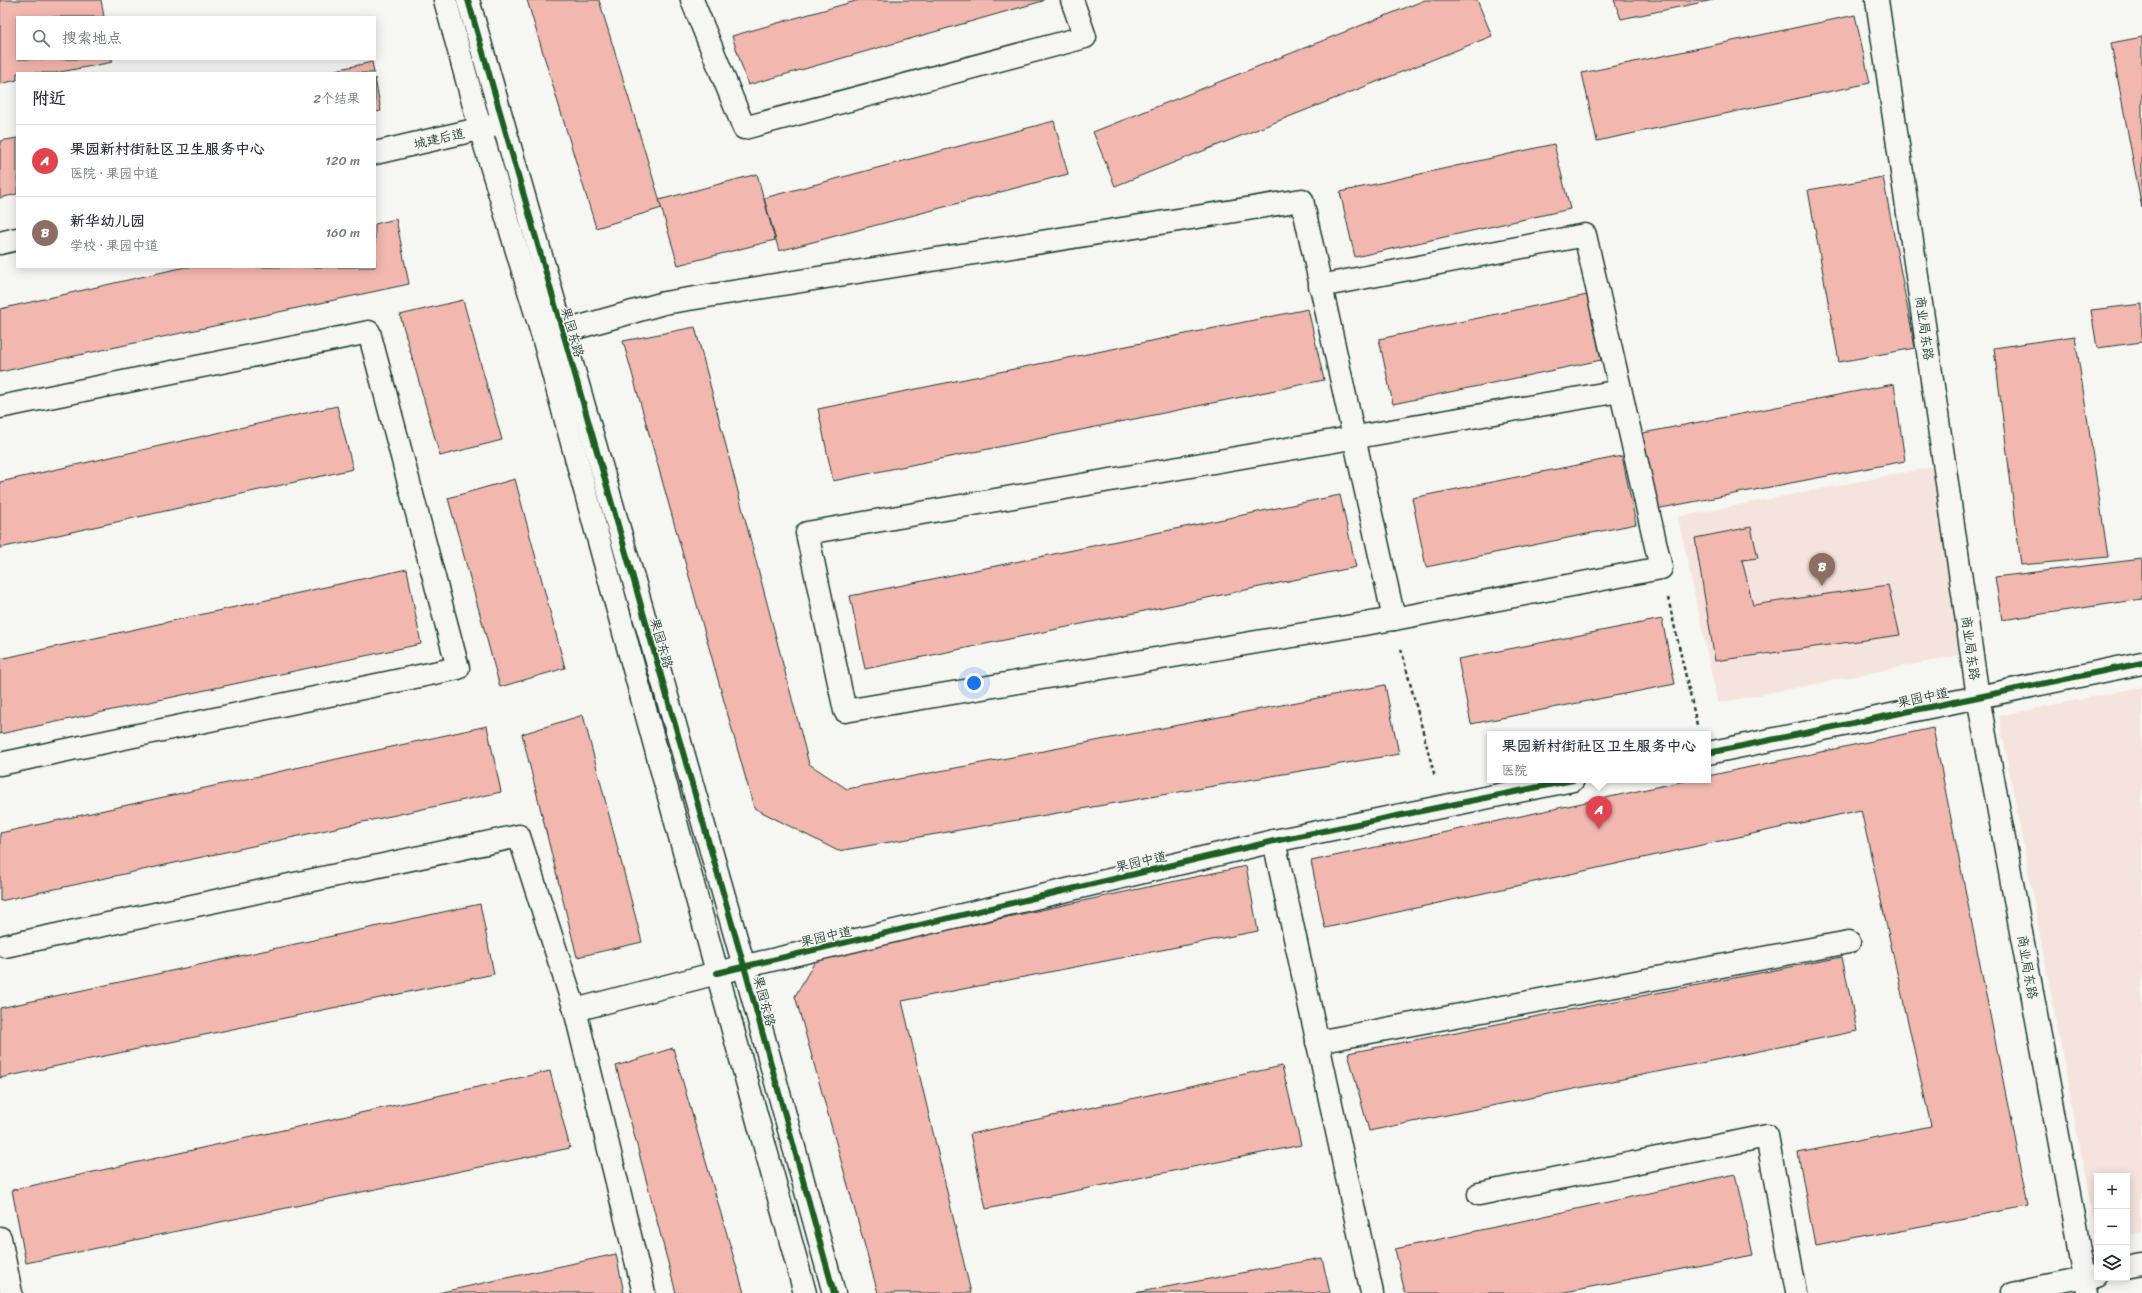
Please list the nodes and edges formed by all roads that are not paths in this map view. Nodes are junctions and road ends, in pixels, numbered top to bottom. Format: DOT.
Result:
graph roads {
  1 [pos="445,0"];
  2 [pos="468,0"];
  3 [pos="692,0"];
  4 [pos="1072,0"];
  5 [pos="1877,0"];
  6 [pos="503,123"];
  7 [pos="481,128"];
  8 [pos="376,153"];
  9 [pos="16,239"];
  10 [pos="0,243"];
  11 [pos="1320,286"];
  12 [pos="552,335"];
  13 [pos="1620,391"];
  14 [pos="0,407"];
  15 [pos="1353,437"];
  16 [pos="1394,619"];
  17 [pos="2142,663"];
  18 [pos="1978,697"];
  19 [pos="1711,752"];
  20 [pos="0,764"];
  21 [pos="1558,783"];
  22 [pos="1274,841"];
  23 [pos="1849,942"];
  24 [pos="5,946"];
  25 [pos="744,966"];
  26 [pos="717,973"];
  27 [pos="575,1010"];
  28 [pos="1317,1042"];
  29 [pos="1479,1194"];
  30 [pos="0,1238"];
  31 [pos="2142,1265"];
  32 [pos="2130,1267"];
  33 [pos="2090,1282"];
  34 [pos="11,1293"];
  35 [pos="644,1293"];
  36 [pos="805,1293"];
  37 [pos="834,1293"];
  38 [pos="1372,1293"];
  39 [pos="1796,1293"];
  40 [pos="2012,1293"];
  1 -- 7 [label="street, 果园东路"];
  2 -- 6 [label="street, 果园东路"];
  3 -- 4 [label="street"];
  5 -- 18 [label="street, 商业局东路"];
  6 -- 7 [label="street, 城建后道"];
  6 -- 12 [label="street, 果园东路"];
  7 -- 8 [label="street, 城建后道"];
  7 -- 12 [label="street, 果园东路"];
  9 -- 10 [label="street"];
  11 -- 12 [label="street"];
  11 -- 13 [label="street"];
  11 -- 15 [label="street"];
  12 -- 25 [label="street, 果园东路"];
  12 -- 26 [label="street, 果园东路"];
  13 -- 15 [label="street"];
  13 -- 16 [label="street"];
  14 -- 20 [label="street"];
  15 -- 16 [label="street"];
  15 -- 16 [label="street"];
  17 -- 18 [label="street, 果园中道"];
  18 -- 19 [label="street, 果园中道"];
  18 -- 33 [label="street, 商业局东路"];
  21 -- 22 [label="street, 果园中道"];
  22 -- 25 [label="street, 果园中道"];
  22 -- 28 [label="street"];
  23 -- 28 [label="street"];
  24 -- 27 [label="street"];
  25 -- 26 [label="street, 果园中道"];
  25 -- 37 [label="street, 果园东路"];
  26 -- 27 [label="street, 果园中道"];
  26 -- 36 [label="street, 果园东路"];
  27 -- 35 [label="street"];
  28 -- 38 [label="street"];
  29 -- 39 [label="street"];
  30 -- 34 [label="street"];
  31 -- 32 [label="street"];
  33 -- 40 [label="street"];
}
